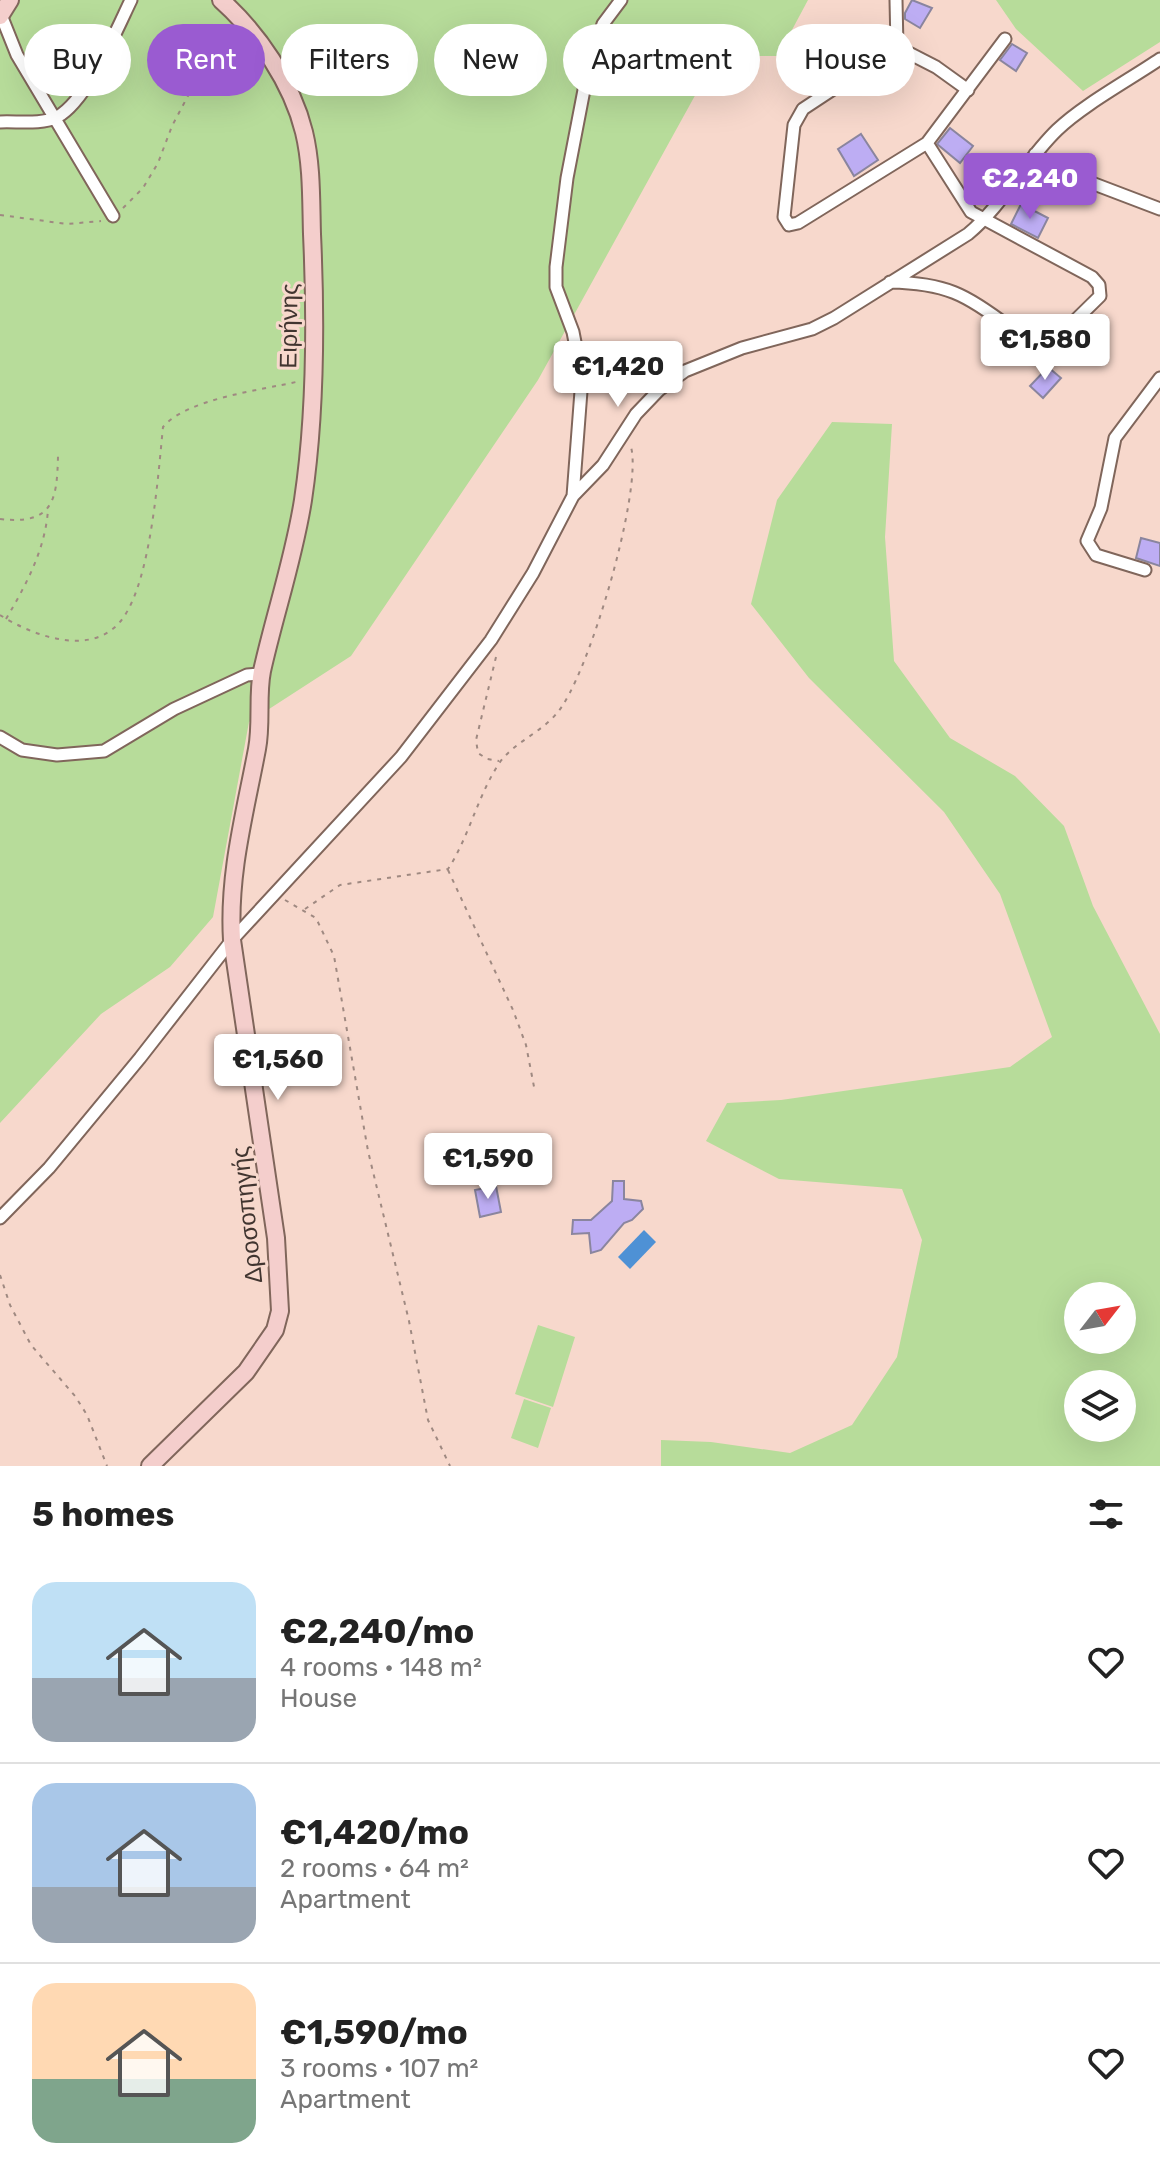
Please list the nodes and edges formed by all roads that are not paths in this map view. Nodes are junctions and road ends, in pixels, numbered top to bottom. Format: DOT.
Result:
graph roads {
  1 [pos="10,0"];
  2 [pos="131,0"];
  3 [pos="221,0"];
  4 [pos="621,0"];
  5 [pos="896,0"];
  6 [pos="0,16"];
  7 [pos="897,24"];
  8 [pos="1005,39"];
  9 [pos="915,56"];
  10 [pos="1160,59"];
  11 [pos="968,90"];
  12 [pos="823,96"];
  13 [pos="55,118"];
  14 [pos="0,122"];
  15 [pos="927,143"];
  16 [pos="1035,154"];
  17 [pos="1160,209"];
  18 [pos="113,216"];
  19 [pos="984,220"];
  20 [pos="888,282"];
  21 [pos="1160,378"];
  22 [pos="573,496"];
  23 [pos="1145,570"];
  24 [pos="261,674"];
  25 [pos="0,737"];
  26 [pos="232,940"];
  27 [pos="0,1218"];
  28 [pos="150,1466"];
  1 -- 6 [label="street"];
  2 -- 13 [label="street"];
  3 -- 24 [label="street, Ειρήνης"];
  4 -- 22 [label="street"];
  5 -- 7 [label="street"];
  6 -- 13 [label="street"];
  8 -- 11 [label="street"];
  9 -- 11 [label="street"];
  10 -- 16 [label="street"];
  11 -- 15 [label="street"];
  12 -- 15 [label="street"];
  13 -- 14 [label="street"];
  13 -- 18 [label="street"];
  15 -- 19 [label="street"];
  16 -- 17 [label="street"];
  16 -- 19 [label="street"];
  19 -- 20 [label="street"];
  19 -- 20 [label="street"];
  20 -- 22 [label="street"];
  21 -- 23 [label="street"];
  22 -- 26 [label="street"];
  24 -- 25 [label="street"];
  24 -- 26 [label="street, Δροσοπηγής"];
  26 -- 27 [label="street"];
  26 -- 28 [label="street, Δροσοπηγής"];
}
